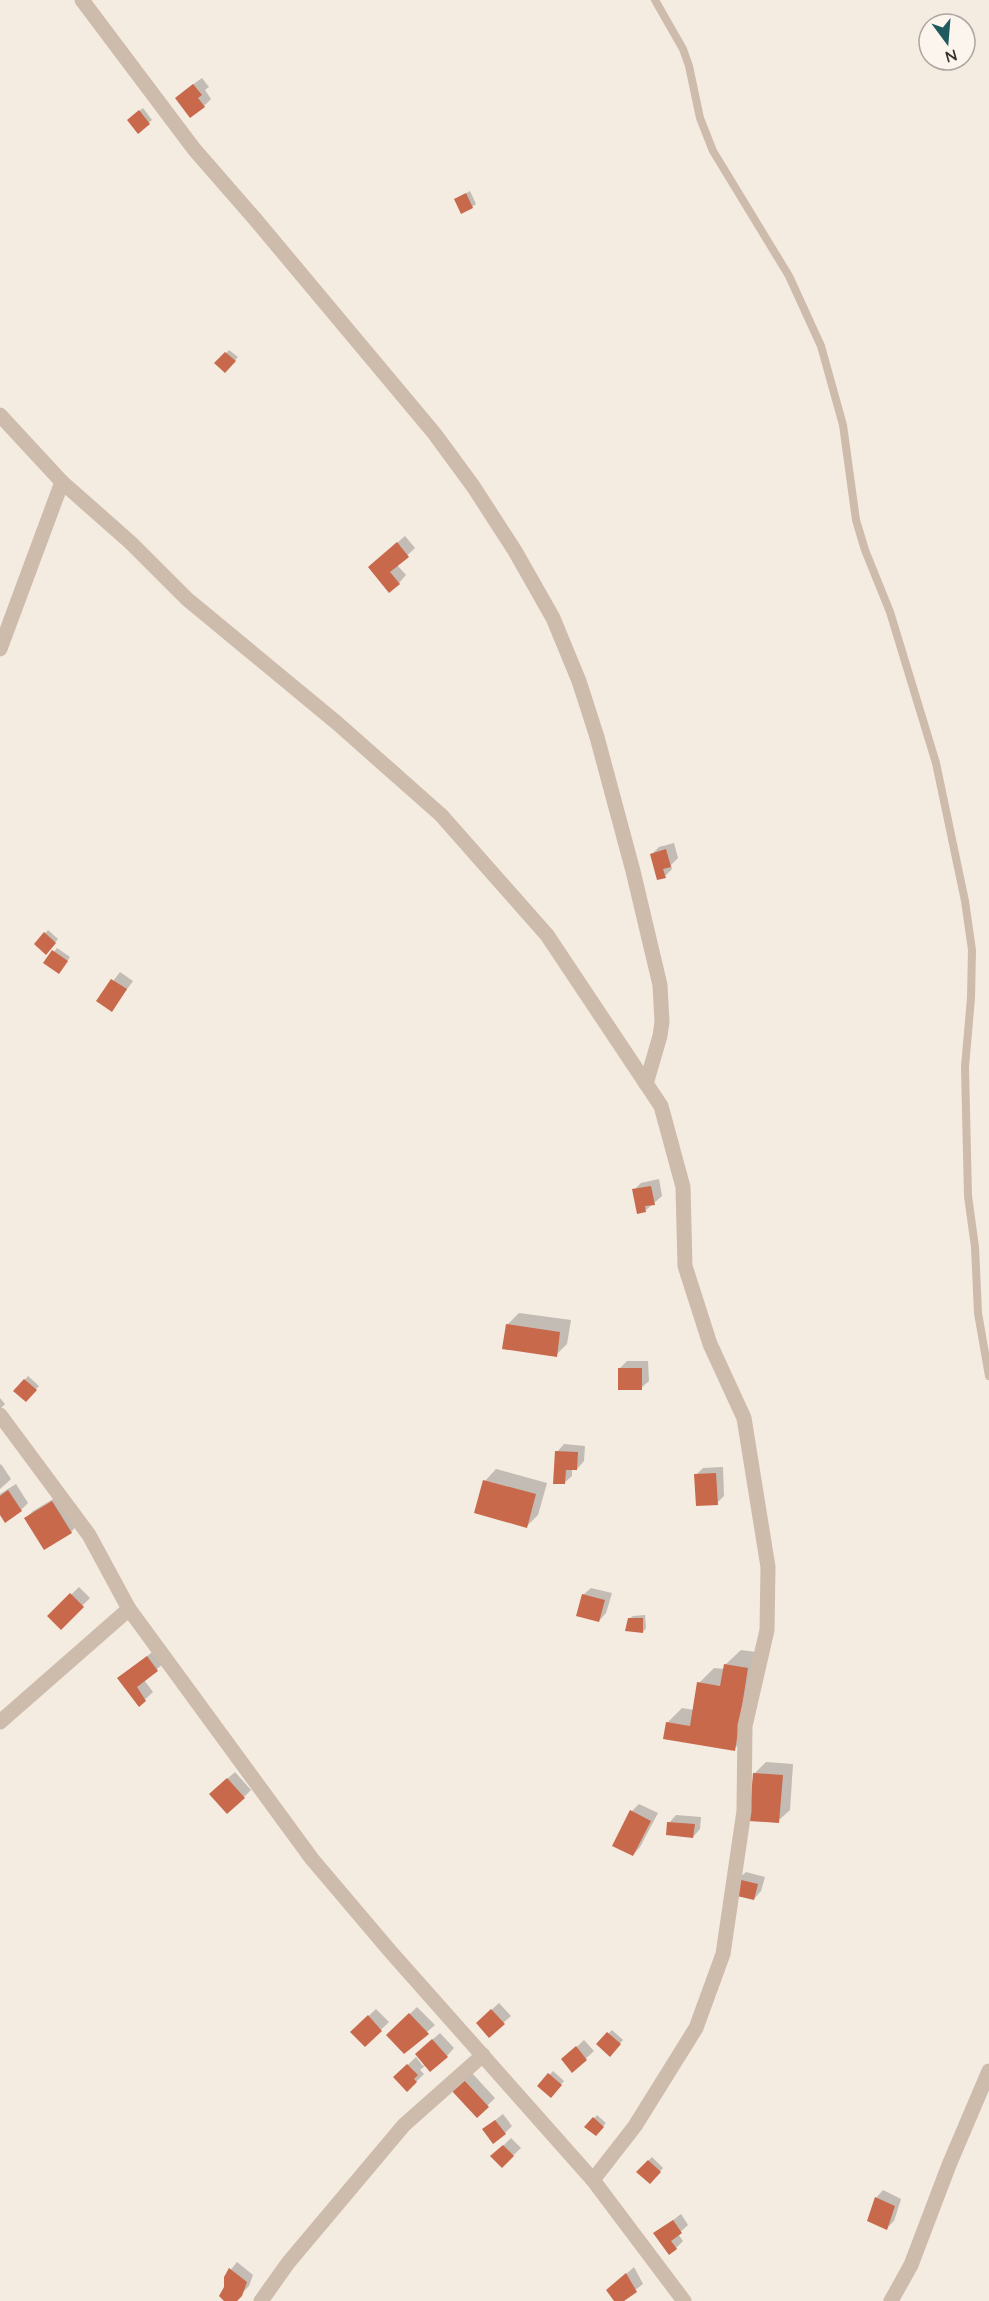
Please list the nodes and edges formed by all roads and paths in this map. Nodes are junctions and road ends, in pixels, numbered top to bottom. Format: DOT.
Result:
graph roads {
  1 [pos="655,0"];
  2 [pos="86,1"];
  3 [pos="0,415"];
  4 [pos="62,482"];
  5 [pos="0,649"];
  6 [pos="646,1083"];
  7 [pos="989,1376"];
  8 [pos="0,1415"];
  9 [pos="129,1609"];
  10 [pos="0,1722"];
  11 [pos="483,2055"];
  12 [pos="989,2072"];
  13 [pos="593,2180"];
  14 [pos="261,2301"];
  15 [pos="684,2301"];
  16 [pos="891,2301"];
  1 -- 7 [label="lane"];
  2 -- 6 [label="street"];
  3 -- 4 [label="street"];
  4 -- 5 [label="street"];
  4 -- 6 [label="street"];
  6 -- 13 [label="street"];
  8 -- 9 [label="street"];
  9 -- 10 [label="street"];
  9 -- 11 [label="street"];
  11 -- 13 [label="street"];
  11 -- 14 [label="street"];
  12 -- 16 [label="street"];
  13 -- 15 [label="street"];
}
